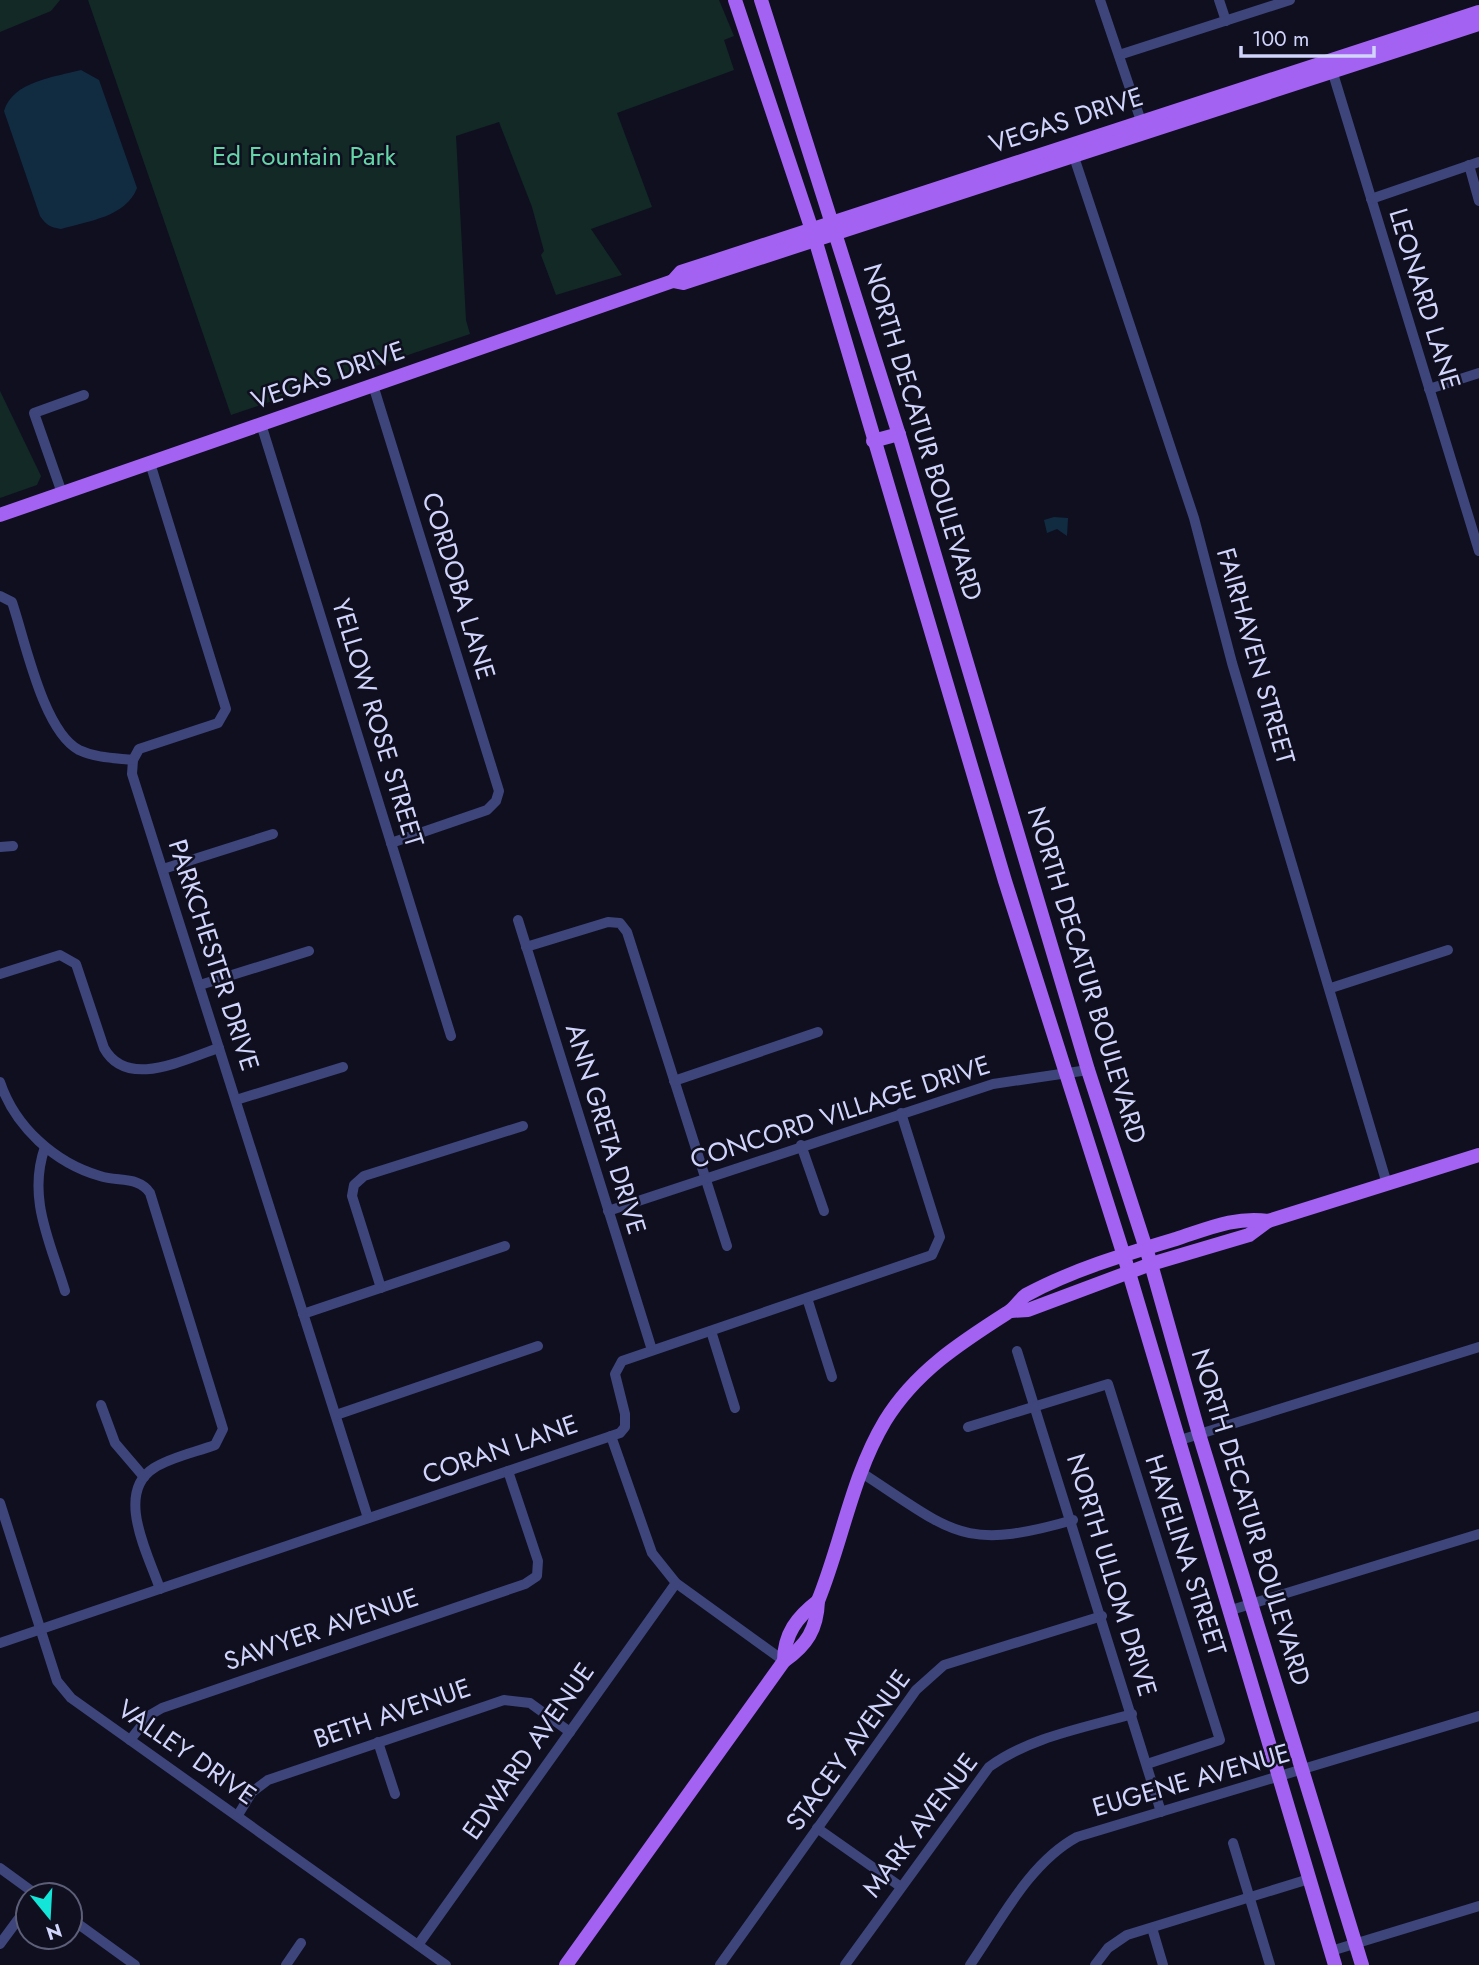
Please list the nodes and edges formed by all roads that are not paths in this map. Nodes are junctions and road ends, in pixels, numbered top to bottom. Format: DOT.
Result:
graph roads {
  1 [pos="735,0"];
  2 [pos="761,0"];
  3 [pos="1100,0"];
  4 [pos="1219,0"];
  5 [pos="1290,0"];
  6 [pos="1479,12"];
  7 [pos="1226,21"];
  8 [pos="1479,24"];
  9 [pos="1119,55"];
  10 [pos="1330,66"];
  11 [pos="1143,127"];
  12 [pos="1072,150"];
  13 [pos="1474,164"];
  14 [pos="1371,199"];
  15 [pos="1479,201"];
  16 [pos="835,226"];
  17 [pos="813,233"];
  18 [pos="1479,373"];
  19 [pos="373,385"];
  20 [pos="1429,389"];
  21 [pos="84,396"];
  22 [pos="261,424"];
  23 [pos="899,434"];
  24 [pos="873,441"];
  25 [pos="150,463"];
  26 [pos="62,493"];
  27 [pos="0,514"];
  28 [pos="1479,551"];
  29 [pos="3,596"];
  30 [pos="969,672"];
  31 [pos="946,680"];
  32 [pos="133,760"];
  33 [pos="273,834"];
  34 [pos="391,843"];
  35 [pos="13,846"];
  36 [pos="0,847"];
  37 [pos="163,869"];
  38 [pos="1031,873"];
  39 [pos="1005,881"];
  40 [pos="518,920"];
  41 [pos="526,947"];
  42 [pos="1448,950"];
  43 [pos="309,951"];
  44 [pos="0,974"];
  45 [pos="200,985"];
  46 [pos="1331,988"];
  47 [pos="818,1032"];
  48 [pos="451,1036"];
  49 [pos="219,1048"];
  50 [pos="343,1067"];
  51 [pos="1088,1070"];
  52 [pos="1065,1073"];
  53 [pos="674,1081"];
  54 [pos="0,1082"];
  55 [pos="236,1100"];
  56 [pos="901,1113"];
  57 [pos="523,1126"];
  58 [pos="801,1145"];
  59 [pos="45,1147"];
  60 [pos="1479,1155"];
  61 [pos="704,1178"];
  62 [pos="1387,1184"];
  63 [pos="608,1211"];
  64 [pos="824,1211"];
  65 [pos="1268,1221"];
  66 [pos="505,1246"];
  67 [pos="727,1246"];
  68 [pos="1146,1248"];
  69 [pos="1124,1256"];
  70 [pos="1151,1264"];
  71 [pos="1129,1271"];
  72 [pos="381,1288"];
  73 [pos="65,1290"];
  74 [pos="807,1298"];
  75 [pos="1011,1311"];
  76 [pos="303,1314"];
  77 [pos="711,1331"];
  78 [pos="538,1346"];
  79 [pos="1479,1347"];
  80 [pos="652,1350"];
  81 [pos="1017,1351"];
  82 [pos="832,1377"];
  83 [pos="101,1405"];
  84 [pos="1034,1406"];
  85 [pos="735,1408"];
  86 [pos="336,1415"];
  87 [pos="968,1427"];
  88 [pos="1199,1434"];
  89 [pos="611,1436"];
  90 [pos="1177,1441"];
  91 [pos="508,1471"];
  92 [pos="862,1473"];
  93 [pos="144,1477"];
  94 [pos="0,1503"];
  95 [pos="368,1518"];
  96 [pos="1073,1520"];
  97 [pos="1479,1534"];
  98 [pos="676,1583"];
  99 [pos="160,1589"];
  100 [pos="1251,1603"];
  101 [pos="1228,1611"];
  102 [pos="1102,1616"];
  103 [pos="41,1629"];
  104 [pos="0,1643"];
  105 [pos="784,1661"];
  106 [pos="1132,1714"];
  107 [pos="1479,1716"];
  108 [pos="570,1732"];
  109 [pos="130,1740"];
  110 [pos="378,1742"];
  111 [pos="1147,1764"];
  112 [pos="1302,1772"];
  113 [pos="1278,1779"];
  114 [pos="395,1794"];
  115 [pos="1161,1812"];
  116 [pos="238,1815"];
  117 [pos="817,1828"];
  118 [pos="1233,1843"];
  119 [pos="0,1868"];
  120 [pos="1309,1879"];
  121 [pos="18,1881"];
  122 [pos="901,1887"];
  123 [pos="1251,1898"];
  124 [pos="1479,1906"];
  125 [pos="14,1925"];
  126 [pos="1152,1927"];
  127 [pos="84,1928"];
  128 [pos="301,1943"];
  129 [pos="0,1944"];
  130 [pos="1356,1944"];
  131 [pos="418,1945"];
  132 [pos="1333,1958"];
  133 [pos="135,1965"];
  134 [pos="286,1965"];
  135 [pos="446,1965"];
  136 [pos="566,1965"];
  137 [pos="720,1965"];
  138 [pos="845,1965"];
  139 [pos="970,1965"];
  140 [pos="1095,1965"];
  141 [pos="1163,1965"];
  142 [pos="1270,1965"];
  143 [pos="1362,1965"];
  1 -- 17 [label="main road, NORTH DECATUR BOULEVARD"];
  2 -- 16 [label="main road, NORTH DECATUR BOULEVARD"];
  3 -- 9 [label="street"];
  4 -- 7 [label="street"];
  5 -- 7 [label="street"];
  6 -- 10 [label="main road, VEGAS DRIVE"];
  7 -- 9 [label="street"];
  8 -- 10 [label="main road, VEGAS DRIVE"];
  9 -- 11 [label="street"];
  10 -- 11 [label="main road, VEGAS DRIVE"];
  10 -- 14 [label="street, LEONARD LANE"];
  11 -- 12 [label="main road, VEGAS DRIVE"];
  12 -- 16 [label="main road, VEGAS DRIVE"];
  12 -- 46 [label="street, FAIRHAVEN STREET"];
  13 -- 14 [label="street"];
  13 -- 15 [label="street"];
  14 -- 20 [label="street, LEONARD LANE"];
  16 -- 17 [label="main road, VEGAS DRIVE"];
  16 -- 23 [label="main road, NORTH DECATUR BOULEVARD"];
  17 -- 19 [label="main road, VEGAS DRIVE"];
  17 -- 24 [label="main road, NORTH DECATUR BOULEVARD"];
  18 -- 20 [label="street"];
  19 -- 22 [label="main road, VEGAS DRIVE"];
  19 -- 34 [label="street, CORDOBA LANE"];
  20 -- 28 [label="street, LEONARD LANE"];
  21 -- 26 [label="street"];
  22 -- 25 [label="main road, VEGAS DRIVE"];
  22 -- 34 [label="street, YELLOW ROSE STREET"];
  23 -- 24 [label="main road"];
  23 -- 30 [label="main road, NORTH DECATUR BOULEVARD"];
  24 -- 31 [label="main road, NORTH DECATUR BOULEVARD"];
  25 -- 26 [label="main road, VEGAS DRIVE"];
  25 -- 32 [label="street"];
  26 -- 27 [label="main road, VEGAS DRIVE"];
  29 -- 32 [label="street"];
  30 -- 31 [label="main road"];
  30 -- 38 [label="main road, NORTH DECATUR BOULEVARD"];
  31 -- 39 [label="main road, NORTH DECATUR BOULEVARD"];
  32 -- 37 [label="street, PARKCHESTER DRIVE"];
  33 -- 37 [label="street"];
  34 -- 48 [label="street, YELLOW ROSE STREET"];
  35 -- 36 [label="street"];
  37 -- 45 [label="street, PARKCHESTER DRIVE"];
  38 -- 39 [label="main road"];
  38 -- 51 [label="main road, NORTH DECATUR BOULEVARD"];
  39 -- 52 [label="main road, NORTH DECATUR BOULEVARD"];
  40 -- 41 [label="street, ANN GRETA DRIVE"];
  41 -- 53 [label="street"];
  41 -- 63 [label="street, ANN GRETA DRIVE"];
  42 -- 46 [label="street"];
  43 -- 45 [label="street"];
  44 -- 49 [label="street"];
  45 -- 49 [label="street, PARKCHESTER DRIVE"];
  46 -- 62 [label="street, FAIRHAVEN STREET"];
  47 -- 53 [label="street"];
  49 -- 55 [label="street, PARKCHESTER DRIVE"];
  50 -- 55 [label="street"];
  51 -- 52 [label="street, CONCORD VILLAGE DRIVE"];
  51 -- 68 [label="main road, NORTH DECATUR BOULEVARD"];
  52 -- 56 [label="street, CONCORD VILLAGE DRIVE"];
  52 -- 69 [label="main road, NORTH DECATUR BOULEVARD"];
  53 -- 61 [label="street"];
  54 -- 59 [label="street"];
  55 -- 76 [label="street, PARKCHESTER DRIVE"];
  56 -- 58 [label="street, CONCORD VILLAGE DRIVE"];
  56 -- 74 [label="street, CORAN LANE"];
  57 -- 72 [label="street"];
  58 -- 61 [label="street, CONCORD VILLAGE DRIVE"];
  58 -- 64 [label="street"];
  59 -- 73 [label="street"];
  59 -- 93 [label="street"];
  60 -- 62 [label="main road"];
  61 -- 63 [label="street, CONCORD VILLAGE DRIVE"];
  61 -- 67 [label="street"];
  62 -- 65 [label="main road"];
  63 -- 80 [label="street, ANN GRETA DRIVE"];
  65 -- 68 [label="main road"];
  65 -- 70 [label="main road"];
  66 -- 72 [label="street"];
  68 -- 69 [label="main road"];
  68 -- 70 [label="main road, NORTH DECATUR BOULEVARD"];
  69 -- 71 [label="main road, NORTH DECATUR BOULEVARD"];
  69 -- 75 [label="main road"];
  70 -- 71 [label="main road"];
  70 -- 88 [label="main road, NORTH DECATUR BOULEVARD"];
  71 -- 75 [label="main road"];
  71 -- 90 [label="main road, NORTH DECATUR BOULEVARD"];
  72 -- 76 [label="street"];
  74 -- 77 [label="street, CORAN LANE"];
  74 -- 82 [label="street"];
  75 -- 92 [label="main road"];
  76 -- 86 [label="street, PARKCHESTER DRIVE"];
  77 -- 80 [label="street, CORAN LANE"];
  77 -- 85 [label="street"];
  78 -- 86 [label="street"];
  79 -- 88 [label="street"];
  80 -- 89 [label="street, CORAN LANE"];
  81 -- 84 [label="street, NORTH ULLOM DRIVE"];
  83 -- 93 [label="street"];
  84 -- 87 [label="street"];
  84 -- 96 [label="street, NORTH ULLOM DRIVE"];
  84 -- 111 [label="street, HAVELINA STREET"];
  86 -- 95 [label="street, PARKCHESTER DRIVE"];
  88 -- 90 [label="street"];
  88 -- 100 [label="main road, NORTH DECATUR BOULEVARD"];
  89 -- 91 [label="street, CORAN LANE"];
  89 -- 98 [label="street"];
  90 -- 101 [label="main road, NORTH DECATUR BOULEVARD"];
  91 -- 95 [label="street, CORAN LANE"];
  91 -- 109 [label="street, SAWYER AVENUE"];
  92 -- 96 [label="street"];
  92 -- 105 [label="main road"];
  93 -- 99 [label="street"];
  94 -- 103 [label="street, VALLEY DRIVE"];
  95 -- 99 [label="street, CORAN LANE"];
  96 -- 102 [label="street, NORTH ULLOM DRIVE"];
  97 -- 100 [label="street"];
  98 -- 105 [label="street"];
  98 -- 108 [label="street, EDWARD AVENUE"];
  99 -- 103 [label="street, CORAN LANE"];
  100 -- 101 [label="street"];
  100 -- 112 [label="main road, NORTH DECATUR BOULEVARD"];
  101 -- 113 [label="main road, NORTH DECATUR BOULEVARD"];
  102 -- 106 [label="street, NORTH ULLOM DRIVE"];
  102 -- 117 [label="street, STACEY AVENUE"];
  103 -- 104 [label="street, CORAN LANE"];
  103 -- 109 [label="street, VALLEY DRIVE"];
  105 -- 136 [label="main road"];
  106 -- 111 [label="street, NORTH ULLOM DRIVE"];
  106 -- 122 [label="street, MARK AVENUE"];
  107 -- 112 [label="street, EUGENE AVENUE"];
  108 -- 110 [label="street, BETH AVENUE"];
  108 -- 131 [label="street, EDWARD AVENUE"];
  109 -- 116 [label="street, VALLEY DRIVE"];
  110 -- 114 [label="street"];
  110 -- 116 [label="street, BETH AVENUE"];
  111 -- 115 [label="street, NORTH ULLOM DRIVE"];
  112 -- 113 [label="street, EUGENE AVENUE"];
  112 -- 130 [label="main road, NORTH DECATUR BOULEVARD"];
  113 -- 115 [label="street, EUGENE AVENUE"];
  113 -- 120 [label="main road, NORTH DECATUR BOULEVARD"];
  115 -- 139 [label="street, EUGENE AVENUE"];
  116 -- 131 [label="street, VALLEY DRIVE"];
  117 -- 122 [label="street"];
  117 -- 137 [label="street, STACEY AVENUE"];
  118 -- 123 [label="street"];
  119 -- 121 [label="street"];
  120 -- 123 [label="street"];
  120 -- 132 [label="main road, NORTH DECATUR BOULEVARD"];
  122 -- 138 [label="street, MARK AVENUE"];
  123 -- 126 [label="street"];
  123 -- 142 [label="street"];
  124 -- 130 [label="street"];
  125 -- 129 [label="street"];
  126 -- 140 [label="street"];
  126 -- 141 [label="street"];
  127 -- 133 [label="street"];
  128 -- 134 [label="street"];
  130 -- 132 [label="street"];
  130 -- 143 [label="main road, NORTH DECATUR BOULEVARD"];
  131 -- 135 [label="street, VALLEY DRIVE"];
}
